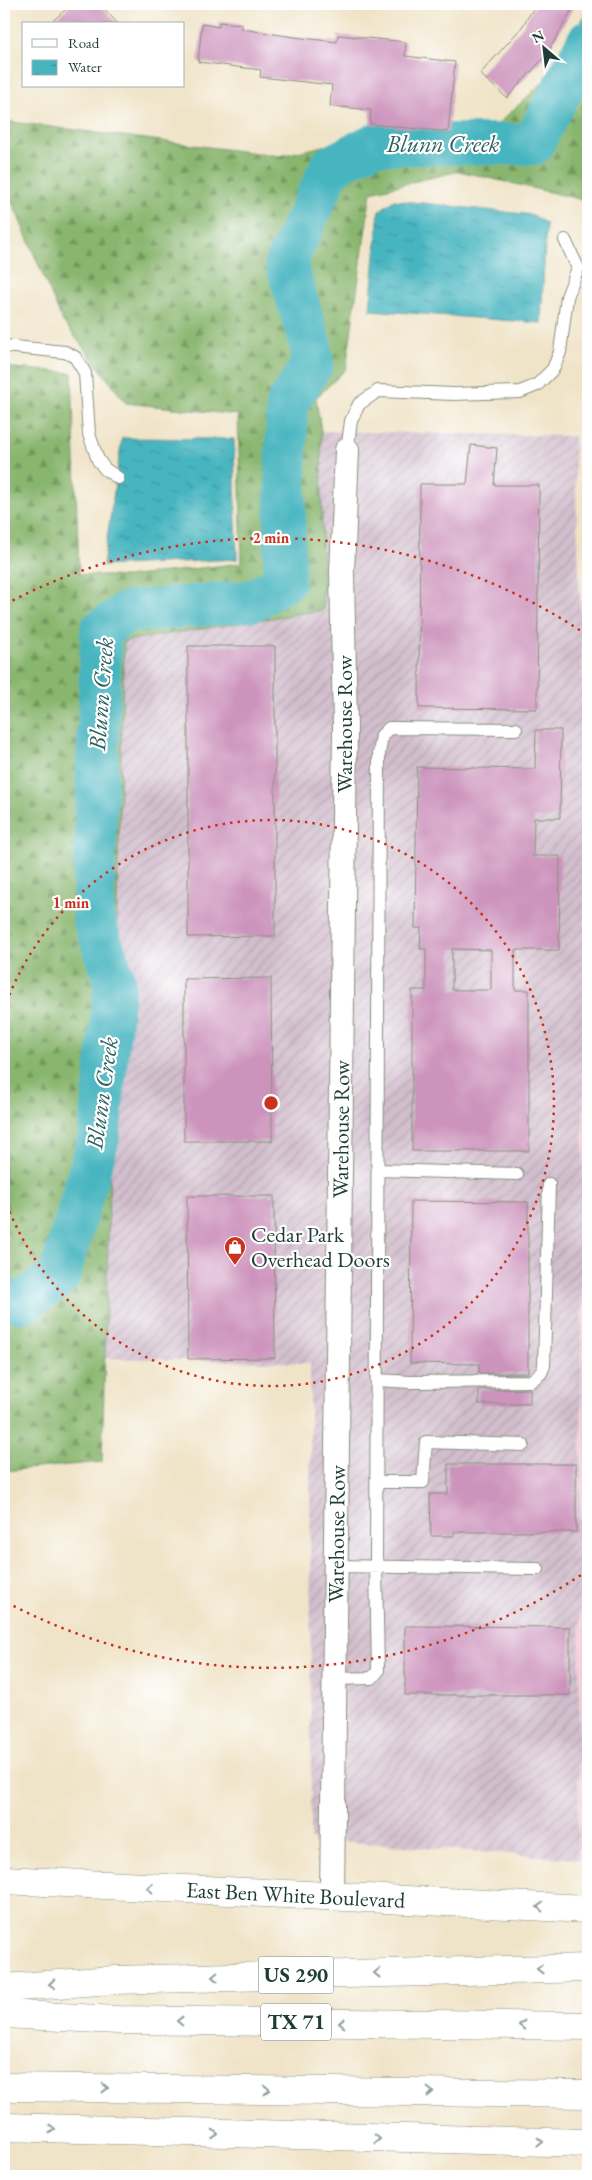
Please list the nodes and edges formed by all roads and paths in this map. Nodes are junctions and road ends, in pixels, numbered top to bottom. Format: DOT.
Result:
graph roads {
  1 [pos="565,240"];
  2 [pos="4,346"];
  3 [pos="347,450"];
  4 [pos="118,478"];
  5 [pos="516,729"];
  6 [pos="379,1170"];
  7 [pos="517,1174"];
  8 [pos="549,1184"];
  9 [pos="377,1380"];
  10 [pos="523,1445"];
  11 [pos="377,1482"];
  12 [pos="336,1566"];
  13 [pos="376,1566"];
  14 [pos="538,1569"];
  15 [pos="334,1679"];
  16 [pos="4,1880"];
  17 [pos="332,1898"];
  18 [pos="588,1909"];
  19 [pos="588,1968"];
  20 [pos="4,1988"];
  21 [pos="4,2014"];
  22 [pos="588,2026"];
  23 [pos="4,2087"];
  24 [pos="588,2094"];
  25 [pos="4,2127"];
  26 [pos="588,2144"];
  1 -- 3 [label="lane"];
  2 -- 4 [label="lane"];
  3 -- 12 [label="street, Warehouse Row"];
  5 -- 6 [label="lane"];
  6 -- 7 [label="lane"];
  6 -- 9 [label="lane"];
  8 -- 9 [label="lane"];
  9 -- 11 [label="lane"];
  10 -- 11 [label="lane"];
  11 -- 13 [label="lane"];
  12 -- 13 [label="lane"];
  12 -- 15 [label="street, Warehouse Row"];
  13 -- 14 [label="lane"];
  13 -- 15 [label="lane"];
  15 -- 17 [label="street, Warehouse Row"];
  17 -- 16 [label="main road, East Ben White Boulevard, one-way"];
  18 -- 17 [label="main road, East Ben White Boulevard, one-way"];
  19 -- 20 [label="main road, US 290, one-way"];
  22 -- 21 [label="main road, TX 71, one-way"];
  23 -- 24 [label="main road, one-way"];
  25 -- 26 [label="main road, one-way"];
}
